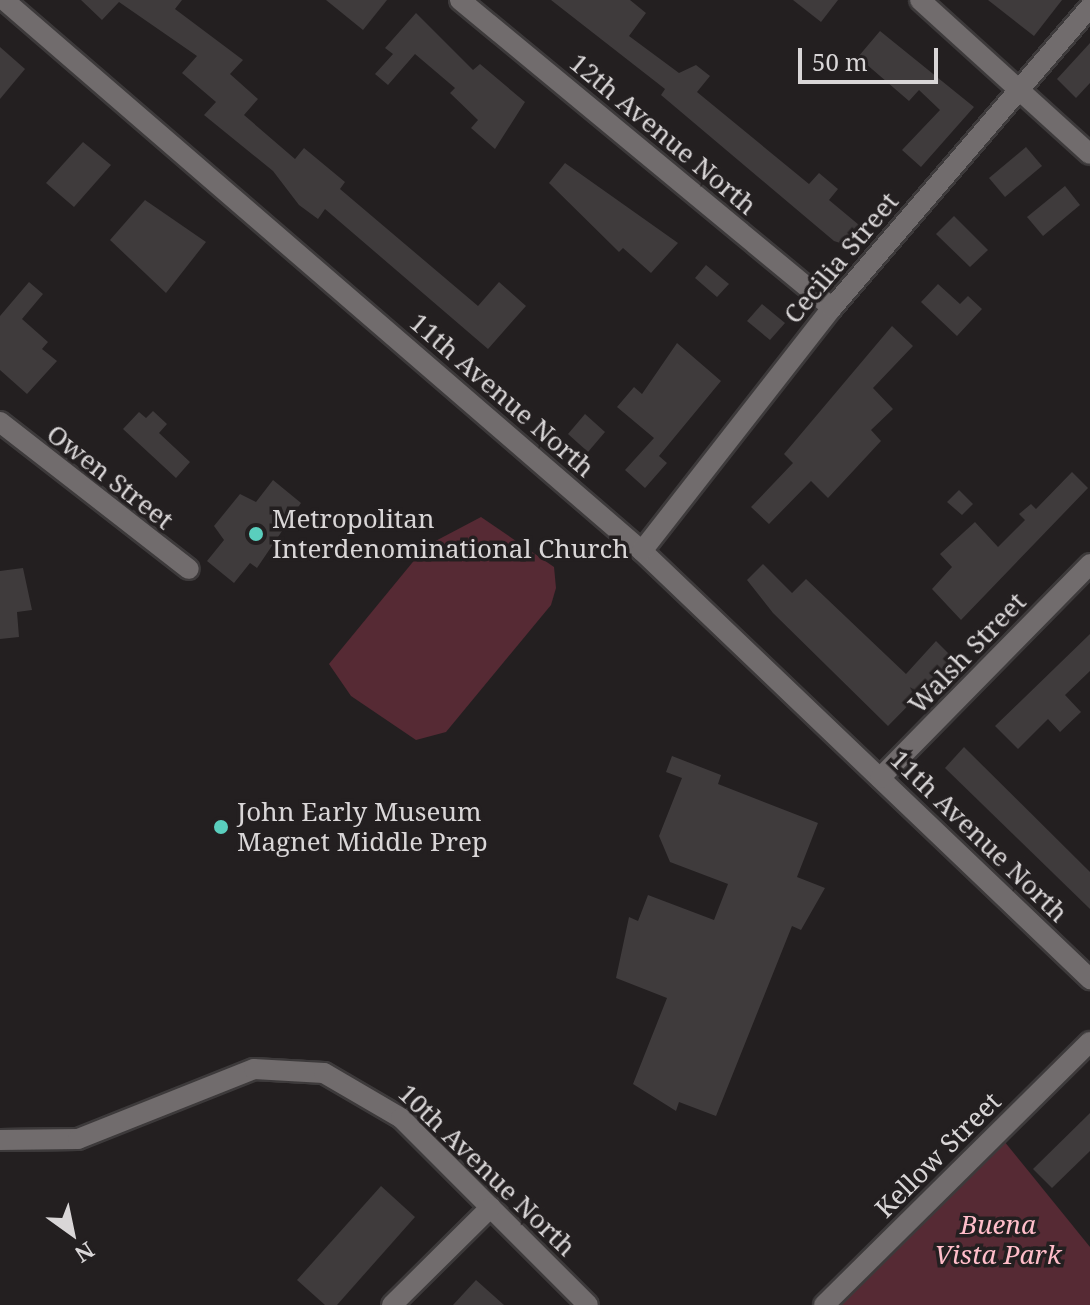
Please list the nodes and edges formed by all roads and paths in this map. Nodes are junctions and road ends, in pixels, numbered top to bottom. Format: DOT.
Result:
graph roads {
  1 [pos="4,0"];
  2 [pos="460,0"];
  3 [pos="920,0"];
  4 [pos="1090,7"];
  5 [pos="1020,87"];
  6 [pos="1090,154"];
  7 [pos="832,308"];
  8 [pos="0,422"];
  9 [pos="642,551"];
  10 [pos="1090,564"];
  11 [pos="189,569"];
  12 [pos="880,778"];
  13 [pos="1090,979"];
  14 [pos="1090,1042"];
  15 [pos="0,1140"];
  16 [pos="491,1207"];
  17 [pos="392,1305"];
  18 [pos="588,1305"];
  19 [pos="824,1305"];
  1 -- 9 [label="street, 11th Avenue North"];
  2 -- 7 [label="street, 12th Avenue North"];
  3 -- 5 [label="street"];
  4 -- 5 [label="street, Cecilia Street"];
  5 -- 6 [label="street"];
  5 -- 7 [label="street, Cecilia Street"];
  7 -- 9 [label="street, Cecilia Street"];
  8 -- 11 [label="street, Owen Street"];
  9 -- 12 [label="street, 11th Avenue North"];
  10 -- 12 [label="street, Walsh Street"];
  12 -- 13 [label="street, 11th Avenue North"];
  14 -- 19 [label="street, Kellow Street"];
  15 -- 16 [label="street, 10th Avenue North"];
  16 -- 17 [label="street"];
  16 -- 18 [label="street, 10th Avenue North"];
}
